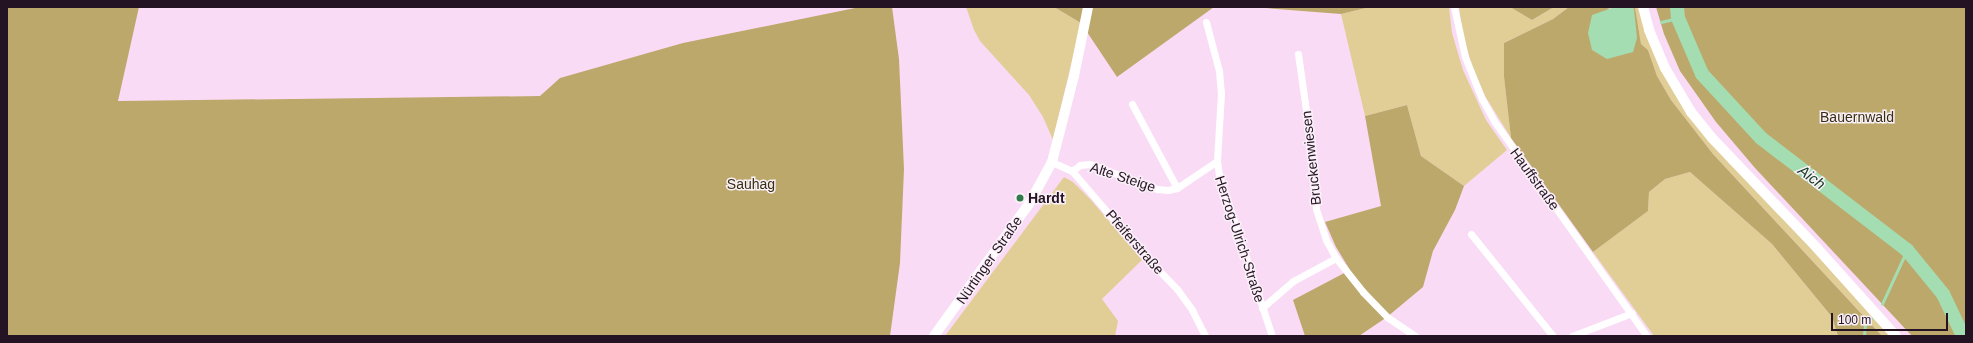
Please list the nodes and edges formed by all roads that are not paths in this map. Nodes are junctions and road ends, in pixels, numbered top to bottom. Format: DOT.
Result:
graph roads {
  1 [pos="1088,7"];
  2 [pos="1454,7"];
  3 [pos="1643,7"];
  4 [pos="1206,22"];
  5 [pos="1298,54"];
  6 [pos="1132,104"];
  7 [pos="1217,161"];
  8 [pos="1052,162"];
  9 [pos="1072,171"];
  10 [pos="1177,188"];
  11 [pos="1471,234"];
  12 [pos="1336,258"];
  13 [pos="1262,308"];
  14 [pos="1632,313"];
  15 [pos="934,336"];
  16 [pos="1205,336"];
  17 [pos="1272,336"];
  18 [pos="1415,336"];
  19 [pos="1553,336"];
  20 [pos="1572,336"];
  21 [pos="1647,336"];
  22 [pos="1896,336"];
  1 -- 8 [label="main road, Nürtinger Straße"];
  2 -- 14 [label="street, Hauffstraße"];
  3 -- 22 [label="main road"];
  4 -- 7 [label="street, Herzog-Ulrich-Straße"];
  5 -- 12 [label="street, Bruckenwiesen"];
  6 -- 10 [label="street"];
  7 -- 10 [label="street, Alte Steige"];
  7 -- 13 [label="street, Herzog-Ulrich-Straße"];
  8 -- 9 [label="street, Pfeiferstraße"];
  8 -- 15 [label="main road, Nürtinger Straße"];
  9 -- 10 [label="street, Alte Steige"];
  9 -- 16 [label="street, Pfeiferstraße"];
  11 -- 19 [label="street"];
  12 -- 13 [label="street"];
  12 -- 18 [label="street, Bruckenwiesen"];
  13 -- 17 [label="street, Herzog-Ulrich-Straße"];
  14 -- 20 [label="street"];
  14 -- 21 [label="street, Hauffstraße"];
}
